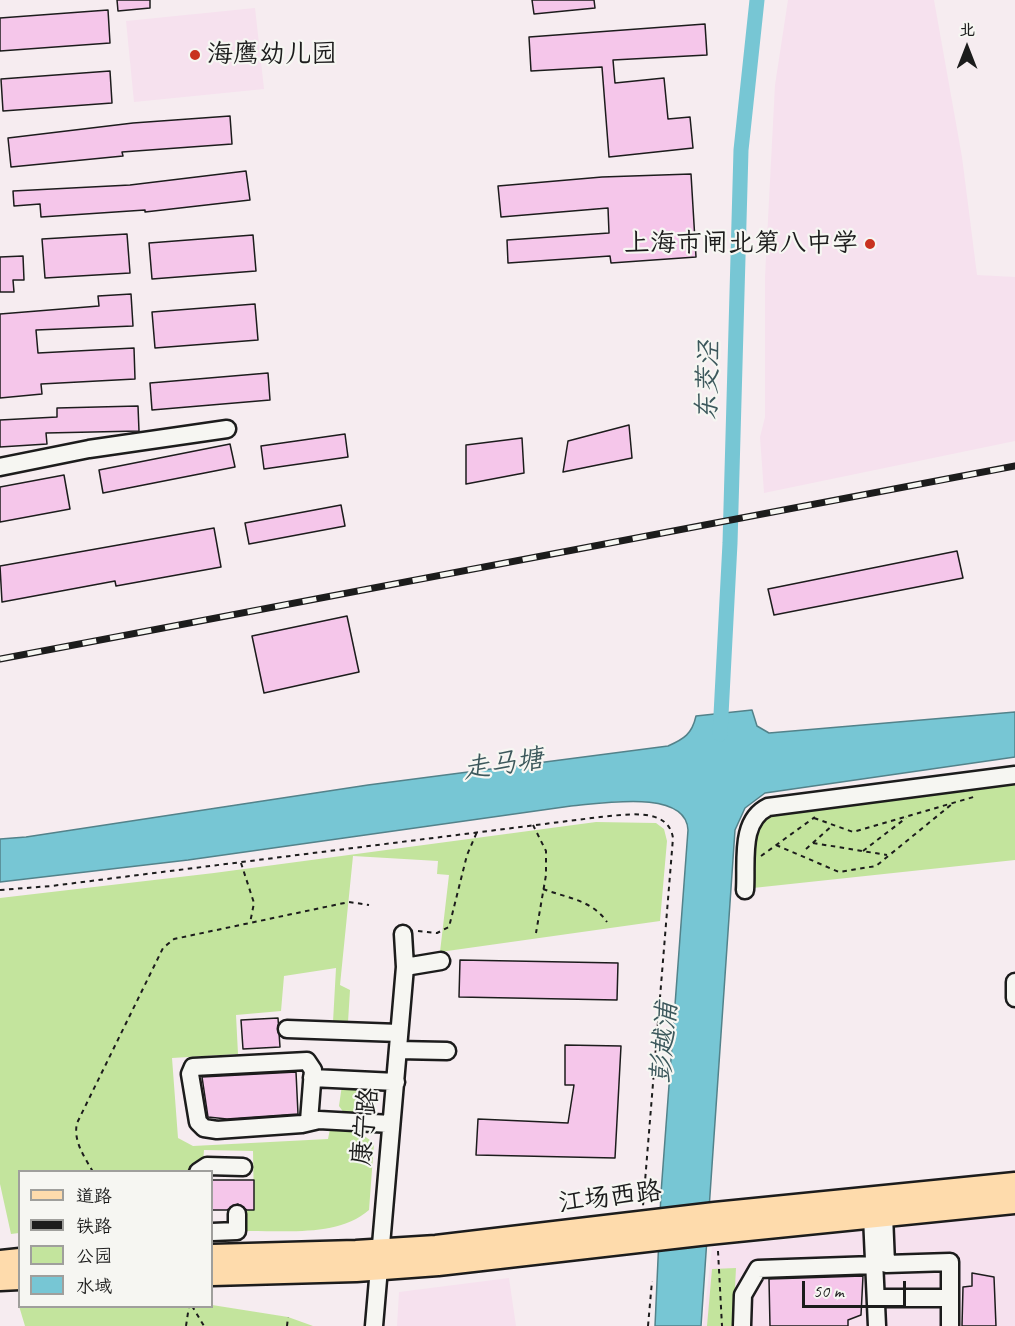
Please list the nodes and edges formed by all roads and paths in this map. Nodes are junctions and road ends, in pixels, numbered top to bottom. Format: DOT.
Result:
graph roads {
  1 [pos="227,429"];
  2 [pos="0,467"];
  3 [pos="1015,775"];
  4 [pos="987,793"];
  5 [pos="842,797"];
  6 [pos="953,804"];
  7 [pos="908,816"];
  8 [pos="814,818"];
  9 [pos="533,825"];
  10 [pos="833,825"];
  11 [pos="477,832"];
  12 [pos="813,843"];
  13 [pos="776,845"];
  14 [pos="806,849"];
  15 [pos="863,851"];
  16 [pos="889,855"];
  17 [pos="241,863"];
  18 [pos="746,866"];
  19 [pos="543,889"];
  20 [pos="0,890"];
  21 [pos="745,890"];
  22 [pos="369,905"];
  23 [pos="607,922"];
  24 [pos="250,923"];
  25 [pos="536,933"];
  26 [pos="404,934"];
  27 [pos="441,961"];
  28 [pos="405,967"];
  29 [pos="1015,982"];
  30 [pos="1015,998"];
  31 [pos="287,1029"];
  32 [pos="398,1042"];
  33 [pos="447,1051"];
  34 [pos="312,1077"];
  35 [pos="396,1082"];
  36 [pos="309,1121"];
  37 [pos="391,1124"];
  38 [pos="243,1167"];
  39 [pos="92,1170"];
  40 [pos="201,1170"];
  41 [pos="1015,1184"];
  42 [pos="1015,1202"];
  43 [pos="237,1214"];
  44 [pos="878,1215"];
  45 [pos="713,1226"];
  46 [pos="632,1230"];
  47 [pos="213,1232"];
  48 [pos="213,1256"];
  49 [pos="18,1260"];
  50 [pos="379,1260"];
  51 [pos="0,1262"];
  52 [pos="874,1265"];
  53 [pos="213,1274"];
  54 [pos="18,1278"];
  55 [pos="0,1280"];
  56 [pos="652,1281"];
  57 [pos="876,1298"];
  58 [pos="950,1298"];
  59 [pos="190,1308"];
  60 [pos="192,1308"];
  61 [pos="288,1317"];
  62 [pos="186,1326"];
  63 [pos="204,1326"];
  64 [pos="287,1326"];
  65 [pos="374,1326"];
  66 [pos="648,1326"];
  67 [pos="722,1326"];
  68 [pos="742,1326"];
  69 [pos="877,1326"];
  70 [pos="950,1326"];
  1 -- 2 [label="street"];
  3 -- 5 [label="street"];
  4 -- 6 [label="path"];
  5 -- 8 [label="path"];
  5 -- 18 [label="street"];
  6 -- 7 [label="path"];
  6 -- 16 [label="path"];
  7 -- 10 [label="path"];
  7 -- 15 [label="path"];
  8 -- 10 [label="path"];
  8 -- 13 [label="path"];
  9 -- 11 [label="path"];
  9 -- 19 [label="path"];
  9 -- 46 [label="path"];
  10 -- 12 [label="path"];
  11 -- 17 [label="path"];
  11 -- 26 [label="path"];
  12 -- 14 [label="path"];
  12 -- 15 [label="path"];
  13 -- 16 [label="path"];
  13 -- 18 [label="path"];
  15 -- 16 [label="path"];
  17 -- 20 [label="path"];
  17 -- 24 [label="path"];
  18 -- 21 [label="street"];
  19 -- 23 [label="path"];
  19 -- 25 [label="path"];
  22 -- 24 [label="path"];
  24 -- 39 [label="path"];
  26 -- 28 [label="street, 康宁路"];
  27 -- 28 [label="street"];
  28 -- 32 [label="street, 康宁路"];
  29 -- 30 [label="street"];
  31 -- 32 [label="street"];
  32 -- 33 [label="street"];
  32 -- 35 [label="street, 康宁路"];
  34 -- 35 [label="street"];
  34 -- 36 [label="street"];
  34 -- 36 [label="street"];
  35 -- 37 [label="street, 康宁路"];
  36 -- 37 [label="street"];
  37 -- 50 [label="street, 康宁路"];
  38 -- 40 [label="street"];
  41 -- 45 [label="main road, 江场西路"];
  42 -- 44 [label="main road, 江场西路"];
  43 -- 47 [label="street"];
  44 -- 45 [label="main road, 江场西路"];
  44 -- 52 [label="street"];
  44 -- 58 [label="street"];
  45 -- 46 [label="main road, 江场西路"];
  45 -- 67 [label="path"];
  46 -- 50 [label="main road, 江场西路"];
  48 -- 50 [label="main road, 江场西路"];
  49 -- 51 [label="main road"];
  50 -- 53 [label="main road, 江场西路"];
  50 -- 65 [label="street, 康宁路"];
  52 -- 57 [label="street"];
  52 -- 68 [label="street"];
  54 -- 55 [label="main road"];
  56 -- 66 [label="path"];
  57 -- 58 [label="street"];
  57 -- 69 [label="street"];
  58 -- 70 [label="street"];
  59 -- 62 [label="path"];
  60 -- 63 [label="path"];
  61 -- 64 [label="path"];
}
